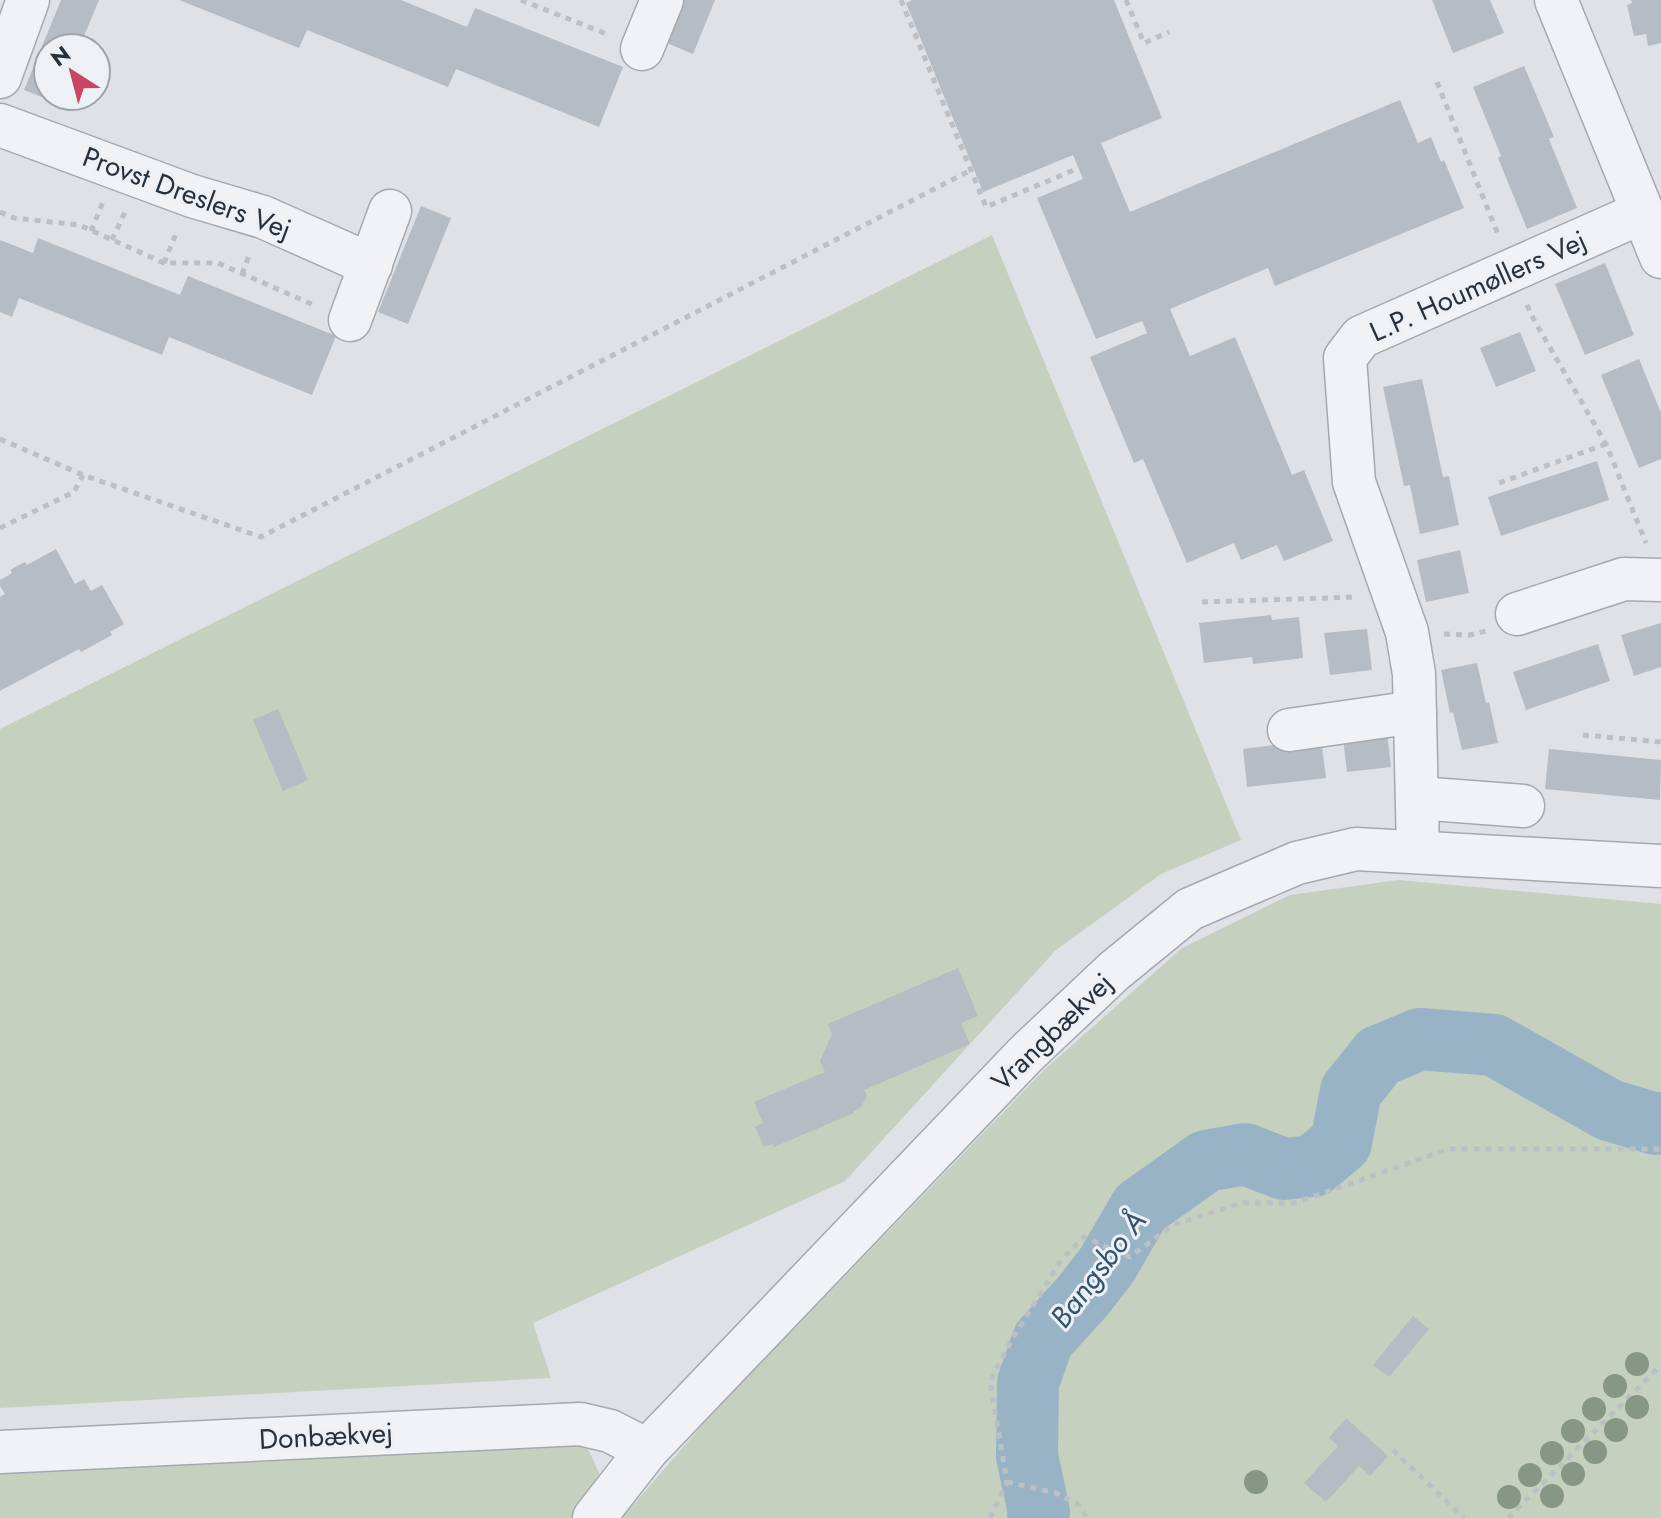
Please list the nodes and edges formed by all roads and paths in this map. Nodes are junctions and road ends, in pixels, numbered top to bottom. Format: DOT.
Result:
graph roads {
  1 [pos="28,0"];
  2 [pos="521,0"];
  3 [pos="662,0"];
  4 [pos="901,0"];
  5 [pos="1126,0"];
  6 [pos="1556,0"];
  7 [pos="530,2"];
  8 [pos="1169,32"];
  9 [pos="642,49"];
  10 [pos="0,77"];
  11 [pos="1437,82"];
  12 [pos="0,125"];
  13 [pos="971,170"];
  14 [pos="1074,170"];
  15 [pos="390,211"];
  16 [pos="0,212"];
  17 [pos="1643,212"];
  18 [pos="1661,257"];
  19 [pos="371,265"];
  20 [pos="1512,270"];
  21 [pos="350,320"];
  22 [pos="0,439"];
  23 [pos="1606,444"];
  24 [pos="83,475"];
  25 [pos="1499,483"];
  26 [pos="0,528"];
  27 [pos="1661,580"];
  28 [pos="1202,602"];
  29 [pos="1400,614"];
  30 [pos="1517,614"];
  31 [pos="1415,712"];
  32 [pos="1289,730"];
  33 [pos="1583,735"];
  34 [pos="1661,742"];
  35 [pos="1418,798"];
  36 [pos="1523,806"];
  37 [pos="1418,851"];
  38 [pos="1661,866"];
  39 [pos="1661,1149"];
  40 [pos="1661,1365"];
  41 [pos="647,1450"];
  42 [pos="1393,1450"];
  43 [pos="0,1452"];
  44 [pos="1007,1482"];
  45 [pos="594,1518"];
  46 [pos="990,1518"];
  47 [pos="1087,1518"];
  48 [pos="1464,1518"];
  49 [pos="1508,1518"];
  1 -- 10 [label="street"];
  2 -- 7 [label="path"];
  3 -- 9 [label="street"];
  4 -- 13 [label="path"];
  5 -- 8 [label="path"];
  6 -- 17 [label="street"];
  7 -- 9 [label="path"];
  11 -- 20 [label="path"];
  12 -- 19 [label="street, Provst Dreslers Vej"];
  13 -- 14 [label="path"];
  13 -- 24 [label="path"];
  15 -- 19 [label="street"];
  16 -- 21 [label="path"];
  17 -- 18 [label="street"];
  17 -- 20 [label="street, L.P. Houmøllers Vej"];
  19 -- 21 [label="street"];
  20 -- 23 [label="path"];
  20 -- 29 [label="street, L.P. Houmøllers Vej"];
  22 -- 24 [label="path"];
  23 -- 25 [label="path"];
  23 -- 27 [label="path"];
  24 -- 26 [label="path"];
  27 -- 30 [label="street"];
  28 -- 29 [label="path"];
  29 -- 30 [label="path"];
  29 -- 31 [label="street, L.P. Houmøllers Vej"];
  31 -- 32 [label="street"];
  31 -- 35 [label="street, L.P. Houmøllers Vej"];
  33 -- 34 [label="path"];
  35 -- 36 [label="street"];
  35 -- 37 [label="street, L.P. Houmøllers Vej"];
  37 -- 38 [label="street, Vrangbækvej"];
  37 -- 41 [label="street, Vrangbækvej"];
  39 -- 44 [label="path"];
  40 -- 49 [label="path"];
  41 -- 43 [label="street, Donbækvej"];
  41 -- 45 [label="street, Vrangbækvej"];
  42 -- 48 [label="path"];
  44 -- 46 [label="path"];
  44 -- 47 [label="path"];
}
